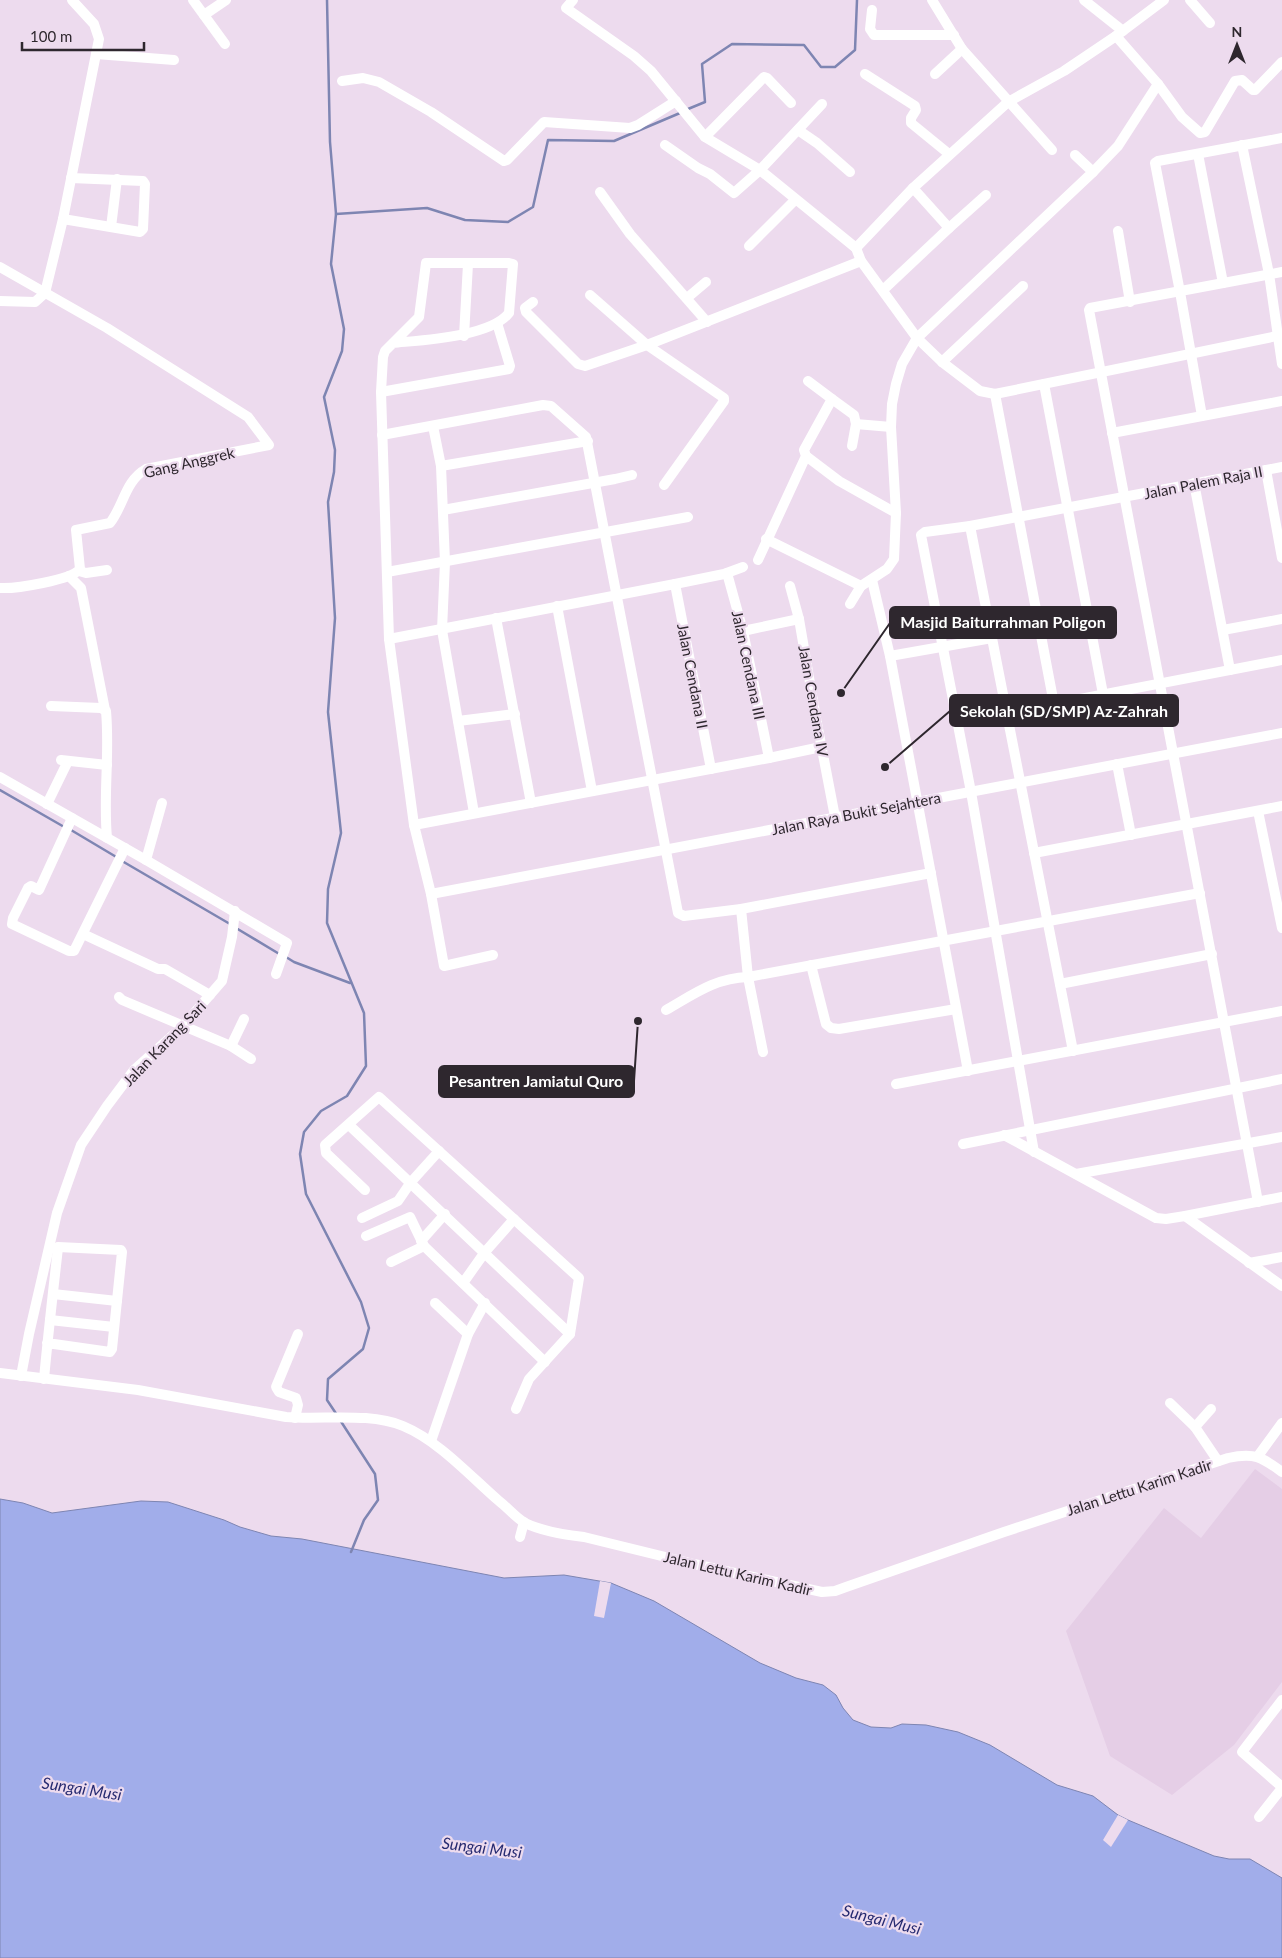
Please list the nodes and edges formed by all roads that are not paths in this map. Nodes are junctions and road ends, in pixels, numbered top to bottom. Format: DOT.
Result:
graph roads {
  1 [pos="72,0"];
  2 [pos="193,0"];
  3 [pos="226,0"];
  4 [pos="573,0"];
  5 [pos="932,0"];
  6 [pos="1084,0"];
  7 [pos="1164,0"];
  8 [pos="1190,0"];
  9 [pos="872,10"];
  10 [pos="204,15"];
  11 [pos="1210,23"];
  12 [pos="1119,34"];
  13 [pos="954,35"];
  14 [pos="225,44"];
  15 [pos="962,49"];
  16 [pos="96,54"];
  17 [pos="174,60"];
  18 [pos="1282,62"];
  19 [pos="865,74"];
  20 [pos="935,74"];
  21 [pos="342,81"];
  22 [pos="1158,84"];
  23 [pos="1008,102"];
  24 [pos="791,103"];
  25 [pos="678,104"];
  26 [pos="822,104"];
  27 [pos="798,130"];
  28 [pos="705,137"];
  29 [pos="1282,138"];
  30 [pos="1242,145"];
  31 [pos="666,146"];
  32 [pos="1052,150"];
  33 [pos="949,154"];
  34 [pos="1198,154"];
  35 [pos="1075,155"];
  36 [pos="760,170"];
  37 [pos="850,172"];
  38 [pos="1093,172"];
  39 [pos="71,178"];
  40 [pos="117,179"];
  41 [pos="913,188"];
  42 [pos="600,192"];
  43 [pos="986,195"];
  44 [pos="796,200"];
  45 [pos="63,218"];
  46 [pos="111,227"];
  47 [pos="949,228"];
  48 [pos="1118,230"];
  49 [pos="748,246"];
  50 [pos="856,248"];
  51 [pos="861,261"];
  52 [pos="468,264"];
  53 [pos="0,267"];
  54 [pos="1282,272"];
  55 [pos="1269,274"];
  56 [pos="706,282"];
  57 [pos="1223,283"];
  58 [pos="1022,286"];
  59 [pos="883,290"];
  60 [pos="1180,292"];
  61 [pos="45,293"];
  62 [pos="590,295"];
  63 [pos="687,298"];
  64 [pos="0,301"];
  65 [pos="533,302"];
  66 [pos="1130,302"];
  67 [pos="707,322"];
  68 [pos="497,323"];
  69 [pos="1279,335"];
  70 [pos="464,336"];
  71 [pos="917,338"];
  72 [pos="393,343"];
  73 [pos="647,345"];
  74 [pos="1191,354"];
  75 [pos="942,362"];
  76 [pos="1282,364"];
  77 [pos="1100,373"];
  78 [pos="808,381"];
  79 [pos="1044,384"];
  80 [pos="380,392"];
  81 [pos="995,394"];
  82 [pos="832,399"];
  83 [pos="1282,401"];
  84 [pos="1202,416"];
  85 [pos="856,424"];
  86 [pos="433,426"];
  87 [pos="891,427"];
  88 [pos="1112,433"];
  89 [pos="382,435"];
  90 [pos="588,441"];
  91 [pos="852,446"];
  92 [pos="806,456"];
  93 [pos="441,466"];
  94 [pos="1282,467"];
  95 [pos="1266,470"];
  96 [pos="632,475"];
  97 [pos="596,482"];
  98 [pos="1194,483"];
  99 [pos="664,485"];
  100 [pos="1124,497"];
  101 [pos="1067,507"];
  102 [pos="442,510"];
  103 [pos="896,513"];
  104 [pos="1019,516"];
  105 [pos="688,517"];
  106 [pos="970,526"];
  107 [pos="605,534"];
  108 [pos="766,539"];
  109 [pos="1282,558"];
  110 [pos="758,560"];
  111 [pos="445,562"];
  112 [pos="743,567"];
  113 [pos="106,570"];
  114 [pos="79,571"];
  115 [pos="387,572"];
  116 [pos="728,573"];
  117 [pos="69,576"];
  118 [pos="872,580"];
  119 [pos="675,584"];
  120 [pos="790,586"];
  121 [pos="861,586"];
  122 [pos="0,588"];
  123 [pos="617,595"];
  124 [pos="850,604"];
  125 [pos="557,606"];
  126 [pos="1089,613"];
  127 [pos="496,618"];
  128 [pos="799,619"];
  129 [pos="1282,619"];
  130 [pos="1039,627"];
  131 [pos="442,630"];
  132 [pos="1222,630"];
  133 [pos="743,631"];
  134 [pos="992,638"];
  135 [pos="389,639"];
  136 [pos="943,648"];
  137 [pos="890,656"];
  138 [pos="1282,660"];
  139 [pos="1230,670"];
  140 [pos="1160,683"];
  141 [pos="1103,694"];
  142 [pos="1054,704"];
  143 [pos="51,706"];
  144 [pos="105,710"];
  145 [pos="1007,713"];
  146 [pos="515,714"];
  147 [pos="458,721"];
  148 [pos="1282,733"];
  149 [pos="821,747"];
  150 [pos="1174,753"];
  151 [pos="769,758"];
  152 [pos="1117,764"];
  153 [pos="108,765"];
  154 [pos="711,769"];
  155 [pos="0,777"];
  156 [pos="652,780"];
  157 [pos="1020,782"];
  158 [pos="592,791"];
  159 [pos="971,792"];
  160 [pos="918,802"];
  161 [pos="162,803"];
  162 [pos="531,803"];
  163 [pos="47,804"];
  164 [pos="1282,806"];
  165 [pos="1258,811"];
  166 [pos="474,813"];
  167 [pos="835,817"];
  168 [pos="71,820"];
  169 [pos="1187,824"];
  170 [pos="414,825"];
  171 [pos="1131,835"];
  172 [pos="107,838"];
  173 [pos="666,849"];
  174 [pos="124,851"];
  175 [pos="1034,853"];
  176 [pos="146,860"];
  177 [pos="931,873"];
  178 [pos="1200,893"];
  179 [pos="431,894"];
  180 [pos="741,909"];
  181 [pos="235,915"];
  182 [pos="1048,921"];
  183 [pos="1282,928"];
  184 [pos="995,930"];
  185 [pos="83,934"];
  186 [pos="944,940"];
  187 [pos="1212,954"];
  188 [pos="493,955"];
  189 [pos="812,965"];
  190 [pos="276,974"];
  191 [pos="748,977"];
  192 [pos="1060,984"];
  193 [pos="210,995"];
  194 [pos="119,997"];
  195 [pos="956,1009"];
  196 [pos="666,1010"];
  197 [pos="1282,1011"];
  198 [pos="244,1019"];
  199 [pos="1224,1022"];
  200 [pos="182,1027"];
  201 [pos="230,1046"];
  202 [pos="1073,1050"];
  203 [pos="763,1052"];
  204 [pos="251,1059"];
  205 [pos="1018,1061"];
  206 [pos="968,1070"];
  207 [pos="1282,1079"];
  208 [pos="896,1084"];
  209 [pos="1237,1088"];
  210 [pos="349,1124"];
  211 [pos="1030,1130"];
  212 [pos="1004,1135"];
  213 [pos="1282,1137"];
  214 [pos="1247,1143"];
  215 [pos="962,1144"];
  216 [pos="439,1151"];
  217 [pos="1034,1152"];
  218 [pos="1076,1174"];
  219 [pos="411,1182"];
  220 [pos="365,1190"];
  221 [pos="1282,1198"];
  222 [pos="1258,1202"];
  223 [pos="445,1214"];
  224 [pos="1185,1216"];
  225 [pos="362,1218"];
  226 [pos="514,1219"];
  227 [pos="366,1236"];
  228 [pos="423,1244"];
  229 [pos="485,1252"];
  230 [pos="1282,1256"];
  231 [pos="390,1262"];
  232 [pos="1249,1263"];
  233 [pos="463,1283"];
  234 [pos="1282,1285"];
  235 [pos="53,1294"];
  236 [pos="117,1301"];
  237 [pos="435,1304"];
  238 [pos="485,1304"];
  239 [pos="50,1320"];
  240 [pos="114,1327"];
  241 [pos="298,1334"];
  242 [pos="468,1334"];
  243 [pos="570,1334"];
  244 [pos="47,1344"];
  245 [pos="545,1362"];
  246 [pos="0,1373"];
  247 [pos="21,1376"];
  248 [pos="44,1379"];
  249 [pos="1170,1403"];
  250 [pos="1211,1409"];
  251 [pos="516,1410"];
  252 [pos="295,1418"];
  253 [pos="1282,1423"];
  254 [pos="1195,1427"];
  255 [pos="431,1441"];
  256 [pos="1258,1456"];
  257 [pos="1218,1461"];
  258 [pos="1282,1472"];
  259 [pos="524,1522"];
  260 [pos="520,1537"];
  261 [pos="1282,1700"];
  262 [pos="1282,1788"];
  263 [pos="1259,1817"];
  1 -- 16 [label="street"];
  2 -- 10 [label="street"];
  3 -- 10 [label="street"];
  4 -- 25 [label="street"];
  5 -- 13 [label="street"];
  6 -- 12 [label="street"];
  7 -- 12 [label="street"];
  8 -- 11 [label="street"];
  9 -- 13 [label="street"];
  10 -- 14 [label="street"];
  12 -- 22 [label="street"];
  12 -- 23 [label="street"];
  13 -- 15 [label="street"];
  15 -- 20 [label="street"];
  15 -- 23 [label="street"];
  16 -- 17 [label="street"];
  16 -- 39 [label="street"];
  18 -- 22 [label="street"];
  19 -- 33 [label="street"];
  21 -- 25 [label="street"];
  22 -- 38 [label="street"];
  23 -- 32 [label="street"];
  23 -- 33 [label="street"];
  24 -- 28 [label="street"];
  25 -- 28 [label="street"];
  26 -- 27 [label="street"];
  27 -- 36 [label="street"];
  27 -- 37 [label="street"];
  28 -- 36 [label="street"];
  29 -- 30 [label="street"];
  30 -- 34 [label="street"];
  30 -- 55 [label="street"];
  31 -- 36 [label="street"];
  33 -- 41 [label="street"];
  34 -- 57 [label="street"];
  34 -- 60 [label="street"];
  35 -- 38 [label="street"];
  36 -- 44 [label="street"];
  38 -- 71 [label="street"];
  39 -- 40 [label="street"];
  39 -- 45 [label="street"];
  40 -- 46 [label="street"];
  40 -- 46 [label="street"];
  41 -- 47 [label="street"];
  41 -- 50 [label="street"];
  42 -- 63 [label="street"];
  43 -- 47 [label="street"];
  44 -- 49 [label="street"];
  44 -- 50 [label="street"];
  45 -- 46 [label="street"];
  45 -- 61 [label="street"];
  47 -- 59 [label="street"];
  48 -- 66 [label="street"];
  50 -- 51 [label="street"];
  51 -- 59 [label="street"];
  51 -- 67 [label="street"];
  52 -- 68 [label="street"];
  52 -- 70 [label="street"];
  52 -- 72 [label="street"];
  53 -- 61 [label="street"];
  54 -- 55 [label="street"];
  55 -- 57 [label="street"];
  55 -- 69 [label="street"];
  56 -- 63 [label="street"];
  57 -- 60 [label="street"];
  58 -- 75 [label="street"];
  59 -- 71 [label="street"];
  60 -- 66 [label="street"];
  60 -- 74 [label="street"];
  61 -- 64 [label="street"];
  61 -- 114 [label="street, Gang Anggrek"];
  62 -- 73 [label="street"];
  63 -- 67 [label="street"];
  65 -- 73 [label="street"];
  66 -- 77 [label="street"];
  67 -- 73 [label="street"];
  68 -- 70 [label="street"];
  68 -- 80 [label="street"];
  69 -- 74 [label="street"];
  69 -- 76 [label="street"];
  70 -- 72 [label="street"];
  71 -- 75 [label="street"];
  71 -- 87 [label="street"];
  72 -- 80 [label="street"];
  73 -- 99 [label="street"];
  74 -- 77 [label="street"];
  74 -- 84 [label="street"];
  75 -- 81 [label="street"];
  77 -- 79 [label="street"];
  77 -- 88 [label="street"];
  78 -- 82 [label="street"];
  79 -- 81 [label="street"];
  79 -- 101 [label="street"];
  80 -- 89 [label="street"];
  81 -- 104 [label="street"];
  82 -- 85 [label="street"];
  82 -- 92 [label="street"];
  83 -- 84 [label="street"];
  84 -- 88 [label="street"];
  85 -- 87 [label="street"];
  85 -- 91 [label="street"];
  86 -- 89 [label="street"];
  86 -- 90 [label="street"];
  86 -- 93 [label="street"];
  87 -- 103 [label="street"];
  88 -- 100 [label="street"];
  89 -- 115 [label="street"];
  90 -- 93 [label="street"];
  90 -- 97 [label="street"];
  92 -- 103 [label="street"];
  92 -- 108 [label="street"];
  93 -- 102 [label="street"];
  94 -- 95 [label="street, Jalan Palem Raja II"];
  95 -- 98 [label="street, Jalan Palem Raja II"];
  95 -- 109 [label="street"];
  96 -- 97 [label="street"];
  97 -- 102 [label="street"];
  97 -- 107 [label="street"];
  98 -- 100 [label="street, Jalan Palem Raja II"];
  98 -- 132 [label="street"];
  100 -- 101 [label="street, Jalan Palem Raja II"];
  100 -- 140 [label="street"];
  101 -- 104 [label="street, Jalan Palem Raja II"];
  101 -- 126 [label="street"];
  102 -- 111 [label="street"];
  103 -- 118 [label="street"];
  104 -- 106 [label="street, Jalan Palem Raja II"];
  104 -- 130 [label="street"];
  105 -- 107 [label="street"];
  106 -- 134 [label="street"];
  106 -- 136 [label="street, Jalan Palem Raja II"];
  107 -- 111 [label="street"];
  107 -- 123 [label="street"];
  108 -- 110 [label="street"];
  108 -- 121 [label="street"];
  111 -- 115 [label="street"];
  111 -- 131 [label="street"];
  112 -- 116 [label="street"];
  113 -- 114 [label="street"];
  114 -- 117 [label="street"];
  115 -- 135 [label="street"];
  116 -- 119 [label="street"];
  116 -- 133 [label="street, Jalan Cendana III"];
  117 -- 122 [label="street"];
  117 -- 144 [label="street"];
  118 -- 121 [label="street"];
  118 -- 137 [label="street"];
  119 -- 123 [label="street"];
  119 -- 154 [label="street, Jalan Cendana II"];
  120 -- 128 [label="street, Jalan Cendana IV"];
  121 -- 124 [label="street"];
  123 -- 125 [label="street"];
  123 -- 156 [label="street"];
  125 -- 127 [label="street"];
  125 -- 158 [label="street"];
  126 -- 130 [label="street"];
  126 -- 141 [label="street"];
  127 -- 131 [label="street"];
  127 -- 146 [label="street"];
  128 -- 133 [label="street"];
  128 -- 149 [label="street, Jalan Cendana IV"];
  129 -- 132 [label="street"];
  130 -- 142 [label="street"];
  131 -- 135 [label="street"];
  131 -- 147 [label="street"];
  132 -- 139 [label="street"];
  133 -- 151 [label="street, Jalan Cendana III"];
  134 -- 136 [label="street"];
  134 -- 145 [label="street"];
  135 -- 170 [label="street"];
  136 -- 137 [label="street"];
  136 -- 159 [label="street"];
  137 -- 160 [label="street"];
  138 -- 139 [label="street"];
  139 -- 140 [label="street"];
  140 -- 141 [label="street"];
  140 -- 150 [label="street"];
  141 -- 142 [label="street"];
  142 -- 145 [label="street"];
  143 -- 144 [label="street"];
  144 -- 153 [label="street"];
  145 -- 157 [label="street"];
  146 -- 147 [label="street"];
  146 -- 162 [label="street"];
  147 -- 166 [label="street"];
  148 -- 150 [label="street, Jalan Raya Bukit Sejahtera"];
  149 -- 151 [label="street"];
  149 -- 167 [label="street, Jalan Cendana IV"];
  150 -- 152 [label="street, Jalan Raya Bukit Sejahtera"];
  150 -- 169 [label="street"];
  151 -- 154 [label="street"];
  152 -- 157 [label="street, Jalan Raya Bukit Sejahtera"];
  152 -- 171 [label="street"];
  153 -- 163 [label="street"];
  153 -- 172 [label="street"];
  154 -- 156 [label="street"];
  155 -- 163 [label="street"];
  156 -- 158 [label="street"];
  156 -- 173 [label="street"];
  157 -- 159 [label="street, Jalan Raya Bukit Sejahtera"];
  157 -- 175 [label="street"];
  158 -- 162 [label="street"];
  159 -- 160 [label="street, Jalan Raya Bukit Sejahtera"];
  159 -- 184 [label="street"];
  160 -- 167 [label="street, Jalan Raya Bukit Sejahtera"];
  160 -- 177 [label="street"];
  161 -- 176 [label="street"];
  162 -- 166 [label="street"];
  163 -- 168 [label="street"];
  164 -- 165 [label="street"];
  165 -- 169 [label="street"];
  165 -- 183 [label="street"];
  166 -- 170 [label="street"];
  167 -- 173 [label="street, Jalan Raya Bukit Sejahtera"];
  168 -- 172 [label="street"];
  168 -- 185 [label="street"];
  169 -- 171 [label="street"];
  169 -- 178 [label="street"];
  170 -- 179 [label="street"];
  171 -- 175 [label="street"];
  172 -- 174 [label="street"];
  173 -- 179 [label="street, Jalan Raya Bukit Sejahtera"];
  173 -- 180 [label="street"];
  174 -- 176 [label="street"];
  174 -- 185 [label="street"];
  175 -- 182 [label="street"];
  176 -- 181 [label="street"];
  177 -- 180 [label="street"];
  177 -- 186 [label="street"];
  178 -- 182 [label="street"];
  178 -- 187 [label="street"];
  179 -- 188 [label="street"];
  180 -- 191 [label="street"];
  181 -- 190 [label="street"];
  181 -- 193 [label="street, Jalan Karang Sari"];
  182 -- 184 [label="street"];
  182 -- 192 [label="street"];
  184 -- 186 [label="street"];
  184 -- 205 [label="street"];
  185 -- 193 [label="street"];
  186 -- 189 [label="street"];
  186 -- 195 [label="street"];
  187 -- 192 [label="street"];
  187 -- 199 [label="street"];
  189 -- 191 [label="street"];
  189 -- 195 [label="street"];
  191 -- 196 [label="street"];
  191 -- 203 [label="street"];
  192 -- 202 [label="street"];
  193 -- 200 [label="street, Jalan Karang Sari"];
  194 -- 200 [label="street"];
  195 -- 206 [label="street"];
  197 -- 199 [label="street"];
  198 -- 201 [label="street"];
  199 -- 202 [label="street"];
  199 -- 209 [label="street"];
  200 -- 201 [label="street"];
  200 -- 247 [label="street, Jalan Karang Sari"];
  201 -- 204 [label="street"];
  202 -- 205 [label="street"];
  205 -- 206 [label="street"];
  205 -- 211 [label="street"];
  206 -- 208 [label="street"];
  207 -- 209 [label="street"];
  209 -- 211 [label="street"];
  209 -- 214 [label="street"];
  210 -- 216 [label="street"];
  210 -- 219 [label="street"];
  210 -- 220 [label="street"];
  211 -- 212 [label="street"];
  211 -- 217 [label="street"];
  212 -- 215 [label="street"];
  212 -- 217 [label="street"];
  213 -- 214 [label="street"];
  214 -- 218 [label="street"];
  214 -- 222 [label="street"];
  216 -- 219 [label="street"];
  216 -- 226 [label="street"];
  217 -- 218 [label="street"];
  218 -- 224 [label="street"];
  219 -- 223 [label="street"];
  219 -- 225 [label="street"];
  221 -- 222 [label="street"];
  222 -- 224 [label="street"];
  223 -- 228 [label="street"];
  223 -- 229 [label="street"];
  224 -- 232 [label="street"];
  226 -- 229 [label="street"];
  226 -- 243 [label="street"];
  227 -- 228 [label="street"];
  228 -- 231 [label="street"];
  228 -- 233 [label="street"];
  229 -- 233 [label="street"];
  229 -- 243 [label="street"];
  230 -- 232 [label="street"];
  232 -- 234 [label="street"];
  233 -- 238 [label="street"];
  235 -- 236 [label="street"];
  235 -- 236 [label="street"];
  235 -- 239 [label="street"];
  236 -- 240 [label="street"];
  237 -- 242 [label="street"];
  238 -- 242 [label="street"];
  238 -- 245 [label="street"];
  239 -- 240 [label="street"];
  239 -- 244 [label="street"];
  240 -- 244 [label="street"];
  241 -- 252 [label="street"];
  242 -- 255 [label="street"];
  243 -- 245 [label="street"];
  244 -- 248 [label="street"];
  245 -- 251 [label="street"];
  246 -- 247 [label="street, Jalan Lettu Karim Kadir"];
  247 -- 248 [label="street, Jalan Lettu Karim Kadir"];
  248 -- 252 [label="street, Jalan Lettu Karim Kadir"];
  249 -- 254 [label="street"];
  250 -- 254 [label="street"];
  252 -- 255 [label="street, Jalan Lettu Karim Kadir"];
  253 -- 256 [label="street"];
  254 -- 257 [label="street"];
  255 -- 259 [label="street, Jalan Lettu Karim Kadir"];
  256 -- 257 [label="street, Jalan Lettu Karim Kadir"];
  256 -- 258 [label="street"];
  257 -- 259 [label="street, Jalan Lettu Karim Kadir"];
  259 -- 260 [label="street"];
  261 -- 262 [label="street"];
  262 -- 263 [label="street"];
}
